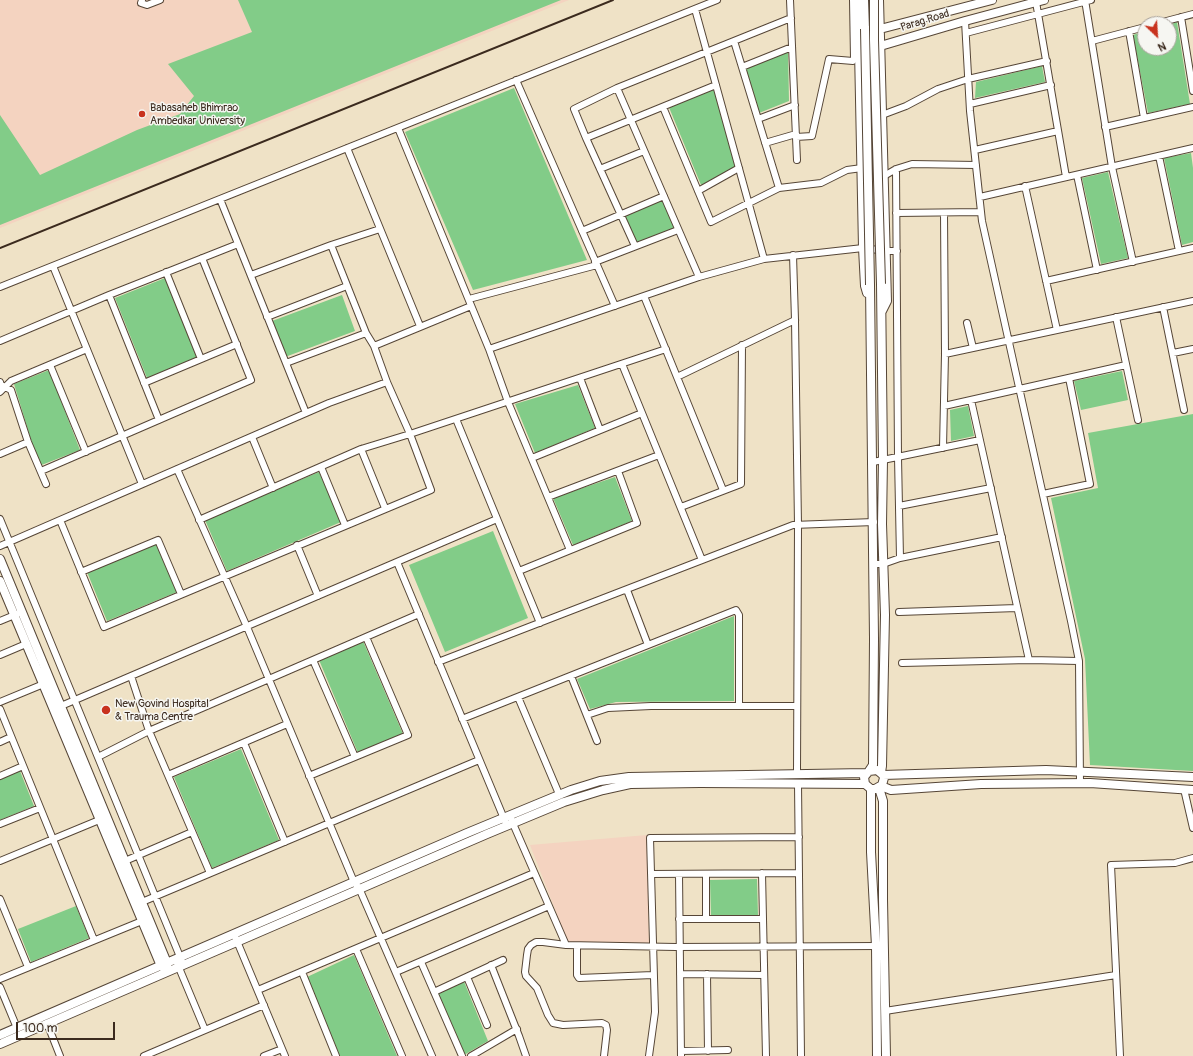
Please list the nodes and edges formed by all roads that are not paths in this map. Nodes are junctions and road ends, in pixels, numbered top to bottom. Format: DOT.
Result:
graph roads {
  1 [pos="142,0"];
  2 [pos="160,0"];
  3 [pos="717,0"];
  4 [pos="790,0"];
  5 [pos="853,0"];
  6 [pos="858,0"];
  7 [pos="864,0"];
  8 [pos="874,0"];
  9 [pos="879,0"];
  10 [pos="992,0"];
  11 [pos="1087,0"];
  12 [pos="1040,1"];
  13 [pos="970,3"];
  14 [pos="695,9"];
  15 [pos="1039,14"];
  16 [pos="1193,14"];
  17 [pos="1181,17"];
  18 [pos="791,18"];
  19 [pos="1177,18"];
  20 [pos="965,21"];
  21 [pos="880,29"];
  22 [pos="1137,29"];
  23 [pos="859,31"];
  24 [pos="1129,31"];
  25 [pos="966,33"];
  26 [pos="734,41"];
  27 [pos="1092,41"];
  28 [pos="881,46"];
  29 [pos="792,47"];
  30 [pos="859,51"];
  31 [pos="707,52"];
  32 [pos="1047,61"];
  33 [pos="742,67"];
  34 [pos="968,79"];
  35 [pos="516,80"];
  36 [pos="716,85"];
  37 [pos="1050,85"];
  38 [pos="617,88"];
  39 [pos="1193,91"];
  40 [pos="795,104"];
  41 [pos="970,104"];
  42 [pos="662,107"];
  43 [pos="1193,107"];
  44 [pos="882,115"];
  45 [pos="1144,118"];
  46 [pos="758,119"];
  47 [pos="631,120"];
  48 [pos="1105,127"];
  49 [pos="398,128"];
  50 [pos="1058,131"];
  51 [pos="796,136"];
  52 [pos="586,138"];
  53 [pos="765,143"];
  54 [pos="347,148"];
  55 [pos="1193,148"];
  56 [pos="974,150"];
  57 [pos="644,151"];
  58 [pos="1159,156"];
  59 [pos="797,160"];
  60 [pos="976,165"];
  61 [pos="1112,167"];
  62 [pos="739,168"];
  63 [pos="862,168"];
  64 [pos="600,169"];
  65 [pos="896,170"];
  66 [pos="1077,175"];
  67 [pos="884,176"];
  68 [pos="1066,177"];
  69 [pos="1025,186"];
  70 [pos="778,188"];
  71 [pos="698,190"];
  72 [pos="664,196"];
  73 [pos="980,196"];
  74 [pos="220,198"];
  75 [pos="749,203"];
  76 [pos="982,212"];
  77 [pos="896,213"];
  78 [pos="944,213"];
  79 [pos="620,214"];
  80 [pos="380,229"];
  81 [pos="678,230"];
  82 [pos="582,231"];
  83 [pos="238,244"];
  84 [pos="331,245"];
  85 [pos="635,246"];
  86 [pos="863,248"];
  87 [pos="1193,248"];
  88 [pos="886,251"];
  89 [pos="897,251"];
  90 [pos="1179,252"];
  91 [pos="793,255"];
  92 [pos="202,258"];
  93 [pos="764,259"];
  94 [pos="1133,262"];
  95 [pos="596,264"];
  96 [pos="53,266"];
  97 [pos="1097,270"];
  98 [pos="166,272"];
  99 [pos="251,275"];
  100 [pos="699,277"];
  101 [pos="1046,281"];
  102 [pos="347,286"];
  103 [pos="0,287"];
  104 [pos="109,294"];
  105 [pos="644,296"];
  106 [pos="468,299"];
  107 [pos="1193,301"];
  108 [pos="870,305"];
  109 [pos="471,306"];
  110 [pos="615,306"];
  111 [pos="1163,307"];
  112 [pos="71,311"];
  113 [pos="881,312"];
  114 [pos="267,317"];
  115 [pos="1116,317"];
  116 [pos="795,320"];
  117 [pos="967,322"];
  118 [pos="420,326"];
  119 [pos="1057,330"];
  120 [pos="366,333"];
  121 [pos="1009,340"];
  122 [pos="0,341"];
  123 [pos="236,344"];
  124 [pos="742,345"];
  125 [pos="374,346"];
  126 [pos="973,348"];
  127 [pos="87,349"];
  128 [pos="489,349"];
  129 [pos="666,349"];
  130 [pos="1193,349"];
  131 [pos="1172,353"];
  132 [pos="945,354"];
  133 [pos="201,359"];
  134 [pos="286,363"];
  135 [pos="622,364"];
  136 [pos="50,365"];
  137 [pos="1126,365"];
  138 [pos="677,377"];
  139 [pos="580,378"];
  140 [pos="1069,378"];
  141 [pos="0,382"];
  142 [pos="387,382"];
  143 [pos="144,383"];
  144 [pos="5,387"];
  145 [pos="1020,389"];
  146 [pos="0,392"];
  147 [pos="971,400"];
  148 [pos="508,402"];
  149 [pos="944,406"];
  150 [pos="1184,410"];
  151 [pos="306,413"];
  152 [pos="642,413"];
  153 [pos="456,419"];
  154 [pos="159,420"];
  155 [pos="1138,420"];
  156 [pos="600,430"];
  157 [pos="410,434"];
  158 [pos="122,436"];
  159 [pos="252,436"];
  160 [pos="980,440"];
  161 [pos="28,442"];
  162 [pos="943,448"];
  163 [pos="361,449"];
  164 [pos="86,452"];
  165 [pos="0,454"];
  166 [pos="659,455"];
  167 [pos="898,457"];
  168 [pos="532,458"];
  169 [pos="883,460"];
  170 [pos="873,462"];
  171 [pos="321,466"];
  172 [pos="177,469"];
  173 [pos="41,471"];
  174 [pos="618,471"];
  175 [pos="46,484"];
  176 [pos="142,484"];
  177 [pos="273,488"];
  178 [pos="991,488"];
  179 [pos="723,490"];
  180 [pos="1043,494"];
  181 [pos="548,497"];
  182 [pos="899,506"];
  183 [pos="680,507"];
  184 [pos="385,508"];
  185 [pos="0,519"];
  186 [pos="498,519"];
  187 [pos="60,520"];
  188 [pos="199,520"];
  189 [pos="874,522"];
  190 [pos="798,524"];
  191 [pos="345,525"];
  192 [pos="1002,537"];
  193 [pos="9,542"];
  194 [pos="297,545"];
  195 [pos="0,546"];
  196 [pos="570,550"];
  197 [pos="900,558"];
  198 [pos="0,559"];
  199 [pos="702,560"];
  200 [pos="397,562"];
  201 [pos="874,564"];
  202 [pos="883,564"];
  203 [pos="519,571"];
  204 [pos="81,572"];
  205 [pos="224,576"];
  206 [pos="0,581"];
  207 [pos="627,590"];
  208 [pos="181,594"];
  209 [pos="318,596"];
  210 [pos="1017,608"];
  211 [pos="22,612"];
  212 [pos="899,612"];
  213 [pos="419,614"];
  214 [pos="14,615"];
  215 [pos="0,621"];
  216 [pos="540,623"];
  217 [pos="247,627"];
  218 [pos="366,637"];
  219 [pos="26,644"];
  220 [pos="648,645"];
  221 [pos="0,655"];
  222 [pos="313,660"];
  223 [pos="1029,660"];
  224 [pos="438,662"];
  225 [pos="1079,662"];
  226 [pos="902,663"];
  227 [pos="131,676"];
  228 [pos="571,676"];
  229 [pos="269,680"];
  230 [pos="51,681"];
  231 [pos="43,684"];
  232 [pos="518,697"];
  233 [pos="74,701"];
  234 [pos="0,702"];
  235 [pos="61,706"];
  236 [pos="739,706"];
  237 [pos="796,706"];
  238 [pos="0,709"];
  239 [pos="587,715"];
  240 [pos="462,719"];
  241 [pos="287,724"];
  242 [pos="149,731"];
  243 [pos="11,737"];
  244 [pos="597,741"];
  245 [pos="0,742"];
  246 [pos="244,742"];
  247 [pos="98,757"];
  248 [pos="355,757"];
  249 [pos="479,760"];
  250 [pos="23,766"];
  251 [pos="1081,771"];
  252 [pos="868,772"];
  253 [pos="882,773"];
  254 [pos="797,774"];
  255 [pos="168,775"];
  256 [pos="0,776"];
  257 [pos="309,776"];
  258 [pos="1193,777"];
  259 [pos="1080,783"];
  260 [pos="589,784"];
  261 [pos="798,784"];
  262 [pos="874,787"];
  263 [pos="1184,789"];
  264 [pos="1193,790"];
  265 [pos="592,793"];
  266 [pos="559,794"];
  267 [pos="40,808"];
  268 [pos="103,818"];
  269 [pos="508,820"];
  270 [pos="329,823"];
  271 [pos="0,824"];
  272 [pos="1193,828"];
  273 [pos="192,832"];
  274 [pos="799,838"];
  275 [pos="52,839"];
  276 [pos="285,842"];
  277 [pos="138,855"];
  278 [pos="1193,858"];
  279 [pos="0,860"];
  280 [pos="125,861"];
  281 [pos="210,873"];
  282 [pos="534,873"];
  283 [pos="762,873"];
  284 [pos="799,873"];
  285 [pos="651,874"];
  286 [pos="679,874"];
  287 [pos="706,874"];
  288 [pos="356,885"];
  289 [pos="155,896"];
  290 [pos="0,899"];
  291 [pos="142,902"];
  292 [pos="549,906"];
  293 [pos="679,919"];
  294 [pos="706,919"];
  295 [pos="763,919"];
  296 [pos="142,921"];
  297 [pos="236,938"];
  298 [pos="381,938"];
  299 [pos="94,940"];
  300 [pos="884,945"];
  301 [pos="566,946"];
  302 [pos="577,946"];
  303 [pos="763,946"];
  304 [pos="800,946"];
  305 [pos="876,946"];
  306 [pos="653,947"];
  307 [pos="680,947"];
  308 [pos="356,949"];
  309 [pos="503,960"];
  310 [pos="179,962"];
  311 [pos="420,962"];
  312 [pos="491,965"];
  313 [pos="28,967"];
  314 [pos="165,967"];
  315 [pos="302,972"];
  316 [pos="396,972"];
  317 [pos="680,974"];
  318 [pos="706,974"];
  319 [pos="764,974"];
  320 [pos="653,975"];
  321 [pos="1116,975"];
  322 [pos="467,976"];
  323 [pos="0,979"];
  324 [pos="0,987"];
  325 [pos="258,990"];
  326 [pos="434,992"];
  327 [pos="264,1005"];
  328 [pos="885,1011"];
  329 [pos="47,1023"];
  330 [pos="487,1025"];
  331 [pos="17,1028"];
  332 [pos="517,1029"];
  333 [pos="204,1030"];
  334 [pos="0,1035"];
  335 [pos="0,1044"];
  336 [pos="282,1048"];
  337 [pos="728,1050"];
  338 [pos="708,1051"];
  339 [pos="681,1054"];
  340 [pos="524,1055"];
  341 [pos="60,1056"];
  342 [pos="144,1056"];
  343 [pos="264,1056"];
  344 [pos="285,1056"];
  345 [pos="336,1056"];
  346 [pos="402,1056"];
  347 [pos="432,1056"];
  348 [pos="462,1056"];
  349 [pos="472,1056"];
  350 [pos="604,1056"];
  351 [pos="649,1056"];
  352 [pos="766,1056"];
  353 [pos="801,1056"];
  354 [pos="877,1056"];
  355 [pos="886,1056"];
  356 [pos="1120,1056"];
  1 -- 2 [label="street"];
  3 -- 14 [label="street"];
  4 -- 18 [label="street"];
  5 -- 51 [label="street"];
  6 -- 23 [label="street"];
  7 -- 108 [label="street, bridge"];
  8 -- 113 [label="street, bridge"];
  9 -- 21 [label="street"];
  10 -- 13 [label="street, Parag Road"];
  11 -- 15 [label="street"];
  11 -- 27 [label="street"];
  12 -- 15 [label="street"];
  12 -- 20 [label="street, Parag Road"];
  13 -- 21 [label="street, Parag Road"];
  14 -- 31 [label="street"];
  14 -- 35 [label="street"];
  15 -- 25 [label="street"];
  15 -- 32 [label="street"];
  16 -- 17 [label="street"];
  17 -- 19 [label="street"];
  17 -- 39 [label="street"];
  18 -- 26 [label="street"];
  18 -- 29 [label="street"];
  20 -- 25 [label="street"];
  20 -- 28 [label="street, Parag Road"];
  21 -- 23 [label="street, Parag Road"];
  21 -- 28 [label="street"];
  22 -- 24 [label="street"];
  23 -- 30 [label="street"];
  24 -- 27 [label="street"];
  24 -- 45 [label="street"];
  25 -- 34 [label="street"];
  26 -- 31 [label="street"];
  26 -- 33 [label="street"];
  27 -- 48 [label="street"];
  28 -- 30 [label="street, Parag Road"];
  28 -- 44 [label="street"];
  29 -- 33 [label="street"];
  29 -- 40 [label="street"];
  30 -- 63 [label="street"];
  31 -- 36 [label="street"];
  31 -- 38 [label="street"];
  32 -- 34 [label="street"];
  32 -- 37 [label="street"];
  33 -- 46 [label="street"];
  34 -- 41 [label="street"];
  34 -- 44 [label="street"];
  35 -- 49 [label="street"];
  35 -- 82 [label="street"];
  36 -- 42 [label="street"];
  36 -- 62 [label="street"];
  37 -- 41 [label="street"];
  37 -- 50 [label="street"];
  38 -- 47 [label="street"];
  38 -- 52 [label="street"];
  40 -- 46 [label="street"];
  40 -- 51 [label="street"];
  41 -- 56 [label="street"];
  42 -- 47 [label="street"];
  42 -- 71 [label="street"];
  43 -- 45 [label="street"];
  44 -- 67 [label="street"];
  45 -- 48 [label="street"];
  46 -- 53 [label="street"];
  47 -- 52 [label="street"];
  47 -- 57 [label="street"];
  48 -- 61 [label="street"];
  49 -- 54 [label="street"];
  49 -- 106 [label="street"];
  50 -- 56 [label="street"];
  50 -- 68 [label="street"];
  51 -- 53 [label="street"];
  51 -- 59 [label="street"];
  52 -- 64 [label="street"];
  53 -- 70 [label="street"];
  54 -- 74 [label="street"];
  54 -- 80 [label="street"];
  55 -- 58 [label="street"];
  56 -- 60 [label="street"];
  57 -- 64 [label="street"];
  57 -- 72 [label="street"];
  58 -- 61 [label="street"];
  58 -- 90 [label="street"];
  60 -- 65 [label="street"];
  60 -- 73 [label="street"];
  61 -- 66 [label="street"];
  61 -- 94 [label="street"];
  62 -- 71 [label="street"];
  62 -- 75 [label="street"];
  63 -- 70 [label="street"];
  63 -- 86 [label="street"];
  64 -- 79 [label="street"];
  65 -- 67 [label="street"];
  65 -- 77 [label="street"];
  66 -- 68 [label="street"];
  66 -- 97 [label="street"];
  67 -- 88 [label="street"];
  68 -- 69 [label="street"];
  69 -- 73 [label="street"];
  69 -- 101 [label="street"];
  70 -- 75 [label="street"];
  71 -- 75 [label="street"];
  72 -- 79 [label="street"];
  72 -- 81 [label="street"];
  73 -- 76 [label="street"];
  74 -- 83 [label="street"];
  74 -- 96 [label="street"];
  75 -- 93 [label="street"];
  76 -- 78 [label="street"];
  76 -- 121 [label="street"];
  77 -- 78 [label="street"];
  77 -- 89 [label="street"];
  78 -- 132 [label="street"];
  79 -- 82 [label="street"];
  79 -- 85 [label="street"];
  80 -- 84 [label="street"];
  80 -- 118 [label="street"];
  81 -- 85 [label="street"];
  81 -- 100 [label="street"];
  82 -- 95 [label="street"];
  83 -- 92 [label="street"];
  83 -- 99 [label="street"];
  84 -- 99 [label="street"];
  84 -- 102 [label="street"];
  85 -- 95 [label="street"];
  86 -- 88 [label="street"];
  86 -- 91 [label="street"];
  86 -- 108 [label="street"];
  87 -- 90 [label="street"];
  88 -- 89 [label="street"];
  88 -- 113 [label="street"];
  89 -- 167 [label="street"];
  90 -- 94 [label="street"];
  91 -- 93 [label="street"];
  91 -- 116 [label="street"];
  92 -- 98 [label="street"];
  92 -- 123 [label="street"];
  93 -- 100 [label="street"];
  94 -- 97 [label="street"];
  95 -- 106 [label="street"];
  95 -- 110 [label="street"];
  96 -- 103 [label="street"];
  96 -- 112 [label="street"];
  97 -- 101 [label="street"];
  98 -- 104 [label="street"];
  98 -- 133 [label="street"];
  99 -- 114 [label="street"];
  100 -- 105 [label="street"];
  101 -- 119 [label="street"];
  102 -- 114 [label="street"];
  102 -- 120 [label="street"];
  104 -- 112 [label="street"];
  104 -- 143 [label="street"];
  105 -- 110 [label="street"];
  105 -- 129 [label="street"];
  106 -- 109 [label="street"];
  107 -- 111 [label="street"];
  108 -- 170 [label="street"];
  109 -- 118 [label="street"];
  109 -- 128 [label="street"];
  110 -- 128 [label="street"];
  111 -- 115 [label="street"];
  111 -- 131 [label="street"];
  112 -- 122 [label="street"];
  112 -- 127 [label="street"];
  113 -- 169 [label="street"];
  114 -- 134 [label="street"];
  115 -- 119 [label="street"];
  115 -- 137 [label="street"];
  116 -- 124 [label="street"];
  116 -- 190 [label="street"];
  117 -- 126 [label="street"];
  118 -- 125 [label="street"];
  119 -- 121 [label="street"];
  120 -- 125 [label="street"];
  120 -- 134 [label="street"];
  121 -- 126 [label="street"];
  121 -- 145 [label="street"];
  123 -- 133 [label="street"];
  123 -- 154 [label="street"];
  124 -- 138 [label="street"];
  124 -- 179 [label="street"];
  125 -- 142 [label="street"];
  126 -- 132 [label="street"];
  127 -- 136 [label="street"];
  127 -- 158 [label="street"];
  128 -- 148 [label="street"];
  129 -- 135 [label="street"];
  129 -- 138 [label="street"];
  130 -- 131 [label="street"];
  131 -- 150 [label="street"];
  132 -- 149 [label="street"];
  133 -- 143 [label="street"];
  134 -- 151 [label="street"];
  135 -- 139 [label="street"];
  135 -- 152 [label="street"];
  136 -- 144 [label="street"];
  136 -- 164 [label="street"];
  137 -- 140 [label="street"];
  137 -- 155 [label="street"];
  138 -- 179 [label="street"];
  139 -- 148 [label="street"];
  139 -- 156 [label="street"];
  140 -- 145 [label="street"];
  140 -- 180 [label="street"];
  141 -- 144 [label="street"];
  142 -- 151 [label="street"];
  142 -- 157 [label="street"];
  143 -- 154 [label="street"];
  144 -- 146 [label="street"];
  144 -- 161 [label="street"];
  145 -- 147 [label="street"];
  145 -- 180 [label="street"];
  147 -- 149 [label="street"];
  147 -- 160 [label="street"];
  148 -- 153 [label="street"];
  148 -- 168 [label="street"];
  149 -- 162 [label="street"];
  151 -- 159 [label="street"];
  152 -- 156 [label="street"];
  152 -- 166 [label="street"];
  153 -- 157 [label="street"];
  153 -- 186 [label="street"];
  154 -- 158 [label="street"];
  156 -- 168 [label="street"];
  157 -- 163 [label="street"];
  157 -- 184 [label="street"];
  158 -- 164 [label="street"];
  158 -- 176 [label="street"];
  159 -- 172 [label="street"];
  159 -- 177 [label="street"];
  160 -- 162 [label="street"];
  160 -- 178 [label="street"];
  161 -- 165 [label="street"];
  161 -- 173 [label="street"];
  162 -- 167 [label="street"];
  163 -- 171 [label="street"];
  163 -- 184 [label="street"];
  164 -- 173 [label="street"];
  166 -- 174 [label="street"];
  166 -- 183 [label="street"];
  167 -- 169 [label="street"];
  167 -- 182 [label="street"];
  168 -- 181 [label="street"];
  169 -- 170 [label="street"];
  169 -- 202 [label="street"];
  170 -- 189 [label="street"];
  171 -- 177 [label="street"];
  171 -- 191 [label="street"];
  172 -- 176 [label="street"];
  172 -- 188 [label="street"];
  173 -- 175 [label="street"];
  174 -- 181 [label="street"];
  174 -- 196 [label="street"];
  176 -- 187 [label="street"];
  177 -- 188 [label="street"];
  178 -- 182 [label="street"];
  178 -- 192 [label="street"];
  179 -- 183 [label="street"];
  180 -- 225 [label="street"];
  181 -- 196 [label="street"];
  182 -- 197 [label="street"];
  183 -- 199 [label="street"];
  184 -- 191 [label="street"];
  185 -- 193 [label="street"];
  186 -- 200 [label="street"];
  186 -- 203 [label="street"];
  187 -- 193 [label="street"];
  187 -- 204 [label="street"];
  188 -- 205 [label="street"];
  189 -- 190 [label="street"];
  189 -- 201 [label="street"];
  190 -- 199 [label="street"];
  190 -- 237 [label="street"];
  191 -- 194 [label="street"];
  192 -- 197 [label="street"];
  192 -- 210 [label="street"];
  193 -- 195 [label="street"];
  193 -- 233 [label="street"];
  194 -- 205 [label="street"];
  194 -- 209 [label="street"];
  196 -- 203 [label="street"];
  197 -- 202 [label="street"];
  198 -- 211 [label="street"];
  199 -- 207 [label="street"];
  200 -- 209 [label="street"];
  200 -- 213 [label="street"];
  201 -- 202 [label="street"];
  201 -- 252 [label="street"];
  202 -- 253 [label="street"];
  203 -- 216 [label="street"];
  204 -- 208 [label="street"];
  204 -- 208 [label="street"];
  205 -- 208 [label="street"];
  205 -- 217 [label="street"];
  206 -- 214 [label="street"];
  207 -- 216 [label="street"];
  207 -- 220 [label="street"];
  209 -- 217 [label="street"];
  210 -- 212 [label="street"];
  210 -- 223 [label="street"];
  211 -- 214 [label="street"];
  211 -- 230 [label="street"];
  213 -- 218 [label="street"];
  213 -- 224 [label="street"];
  214 -- 215 [label="street"];
  214 -- 219 [label="street"];
  216 -- 224 [label="street"];
  217 -- 227 [label="street"];
  217 -- 229 [label="street"];
  218 -- 222 [label="street"];
  218 -- 248 [label="street"];
  219 -- 221 [label="street"];
  219 -- 231 [label="street"];
  220 -- 228 [label="street"];
  220 -- 236 [label="street"];
  222 -- 229 [label="street"];
  222 -- 248 [label="street"];
  223 -- 225 [label="street"];
  223 -- 226 [label="street"];
  224 -- 240 [label="street"];
  225 -- 251 [label="street"];
  227 -- 233 [label="street"];
  227 -- 242 [label="street"];
  228 -- 232 [label="street"];
  228 -- 239 [label="street"];
  229 -- 241 [label="street"];
  229 -- 242 [label="street"];
  230 -- 231 [label="street"];
  230 -- 235 [label="street"];
  231 -- 234 [label="street"];
  231 -- 268 [label="street"];
  232 -- 240 [label="street"];
  232 -- 266 [label="street"];
  233 -- 235 [label="street"];
  233 -- 247 [label="street"];
  235 -- 268 [label="street"];
  236 -- 237 [label="street"];
  236 -- 239 [label="street"];
  237 -- 254 [label="street"];
  238 -- 243 [label="street"];
  239 -- 244 [label="street"];
  240 -- 249 [label="street"];
  241 -- 246 [label="street"];
  241 -- 257 [label="street"];
  242 -- 247 [label="street"];
  242 -- 255 [label="street"];
  243 -- 245 [label="street"];
  243 -- 250 [label="street"];
  246 -- 255 [label="street"];
  246 -- 276 [label="street"];
  247 -- 277 [label="street"];
  248 -- 257 [label="street"];
  249 -- 269 [label="street"];
  249 -- 270 [label="street"];
  250 -- 256 [label="street"];
  250 -- 267 [label="street"];
  251 -- 253 [label="street"];
  251 -- 258 [label="street"];
  251 -- 259 [label="street"];
  252 -- 253 [label="street"];
  252 -- 254 [label="street"];
  252 -- 262 [label="street"];
  253 -- 262 [label="street"];
  254 -- 260 [label="street"];
  255 -- 273 [label="street"];
  257 -- 270 [label="street"];
  259 -- 262 [label="street"];
  259 -- 263 [label="street"];
  260 -- 265 [label="street"];
  260 -- 266 [label="street"];
  261 -- 262 [label="street"];
  261 -- 265 [label="street"];
  261 -- 274 [label="street"];
  262 -- 300 [label="street"];
  262 -- 305 [label="street"];
  263 -- 264 [label="street"];
  263 -- 272 [label="street"];
  265 -- 269 [label="street"];
  266 -- 269 [label="street"];
  267 -- 271 [label="street"];
  267 -- 275 [label="street"];
  268 -- 275 [label="street"];
  268 -- 280 [label="street"];
  268 -- 296 [label="street"];
  269 -- 282 [label="street"];
  269 -- 288 [label="street"];
  270 -- 276 [label="street"];
  270 -- 288 [label="street"];
  273 -- 277 [label="street"];
  273 -- 281 [label="street"];
  274 -- 284 [label="street"];
  274 -- 285 [label="street"];
  275 -- 279 [label="street"];
  275 -- 299 [label="street"];
  276 -- 281 [label="street"];
  277 -- 280 [label="street"];
  277 -- 289 [label="street"];
  278 -- 321 [label="street"];
  280 -- 291 [label="street"];
  281 -- 289 [label="street"];
  282 -- 292 [label="street"];
  282 -- 298 [label="street"];
  283 -- 284 [label="street"];
  283 -- 287 [label="street"];
  283 -- 295 [label="street"];
  284 -- 304 [label="street"];
  285 -- 286 [label="street"];
  285 -- 306 [label="street"];
  286 -- 287 [label="street"];
  286 -- 293 [label="street"];
  287 -- 294 [label="street"];
  288 -- 297 [label="street"];
  288 -- 298 [label="street"];
  289 -- 291 [label="street"];
  289 -- 310 [label="street"];
  290 -- 313 [label="street"];
  291 -- 314 [label="street"];
  292 -- 301 [label="street"];
  292 -- 311 [label="street"];
  293 -- 294 [label="street"];
  293 -- 307 [label="street"];
  294 -- 295 [label="street"];
  295 -- 303 [label="street"];
  296 -- 299 [label="street"];
  296 -- 314 [label="street"];
  297 -- 310 [label="street"];
  297 -- 325 [label="street"];
  298 -- 308 [label="street"];
  298 -- 316 [label="street"];
  299 -- 313 [label="street"];
  300 -- 305 [label="street"];
  300 -- 328 [label="street"];
  301 -- 302 [label="street"];
  301 -- 350 [label="street"];
  302 -- 306 [label="street"];
  302 -- 320 [label="street"];
  303 -- 304 [label="street"];
  303 -- 307 [label="street"];
  303 -- 319 [label="street"];
  304 -- 305 [label="street"];
  304 -- 353 [label="street"];
  305 -- 354 [label="street"];
  306 -- 307 [label="street"];
  306 -- 320 [label="street"];
  307 -- 317 [label="street"];
  308 -- 315 [label="street"];
  308 -- 346 [label="street"];
  309 -- 312 [label="street"];
  310 -- 314 [label="street"];
  310 -- 333 [label="street"];
  311 -- 316 [label="street"];
  311 -- 326 [label="street"];
  312 -- 322 [label="street"];
  312 -- 332 [label="street"];
  313 -- 323 [label="street"];
  314 -- 329 [label="street"];
  314 -- 331 [label="street"];
  315 -- 325 [label="street"];
  315 -- 345 [label="street"];
  316 -- 347 [label="street"];
  317 -- 318 [label="street"];
  317 -- 339 [label="street"];
  318 -- 319 [label="street"];
  318 -- 338 [label="street"];
  319 -- 352 [label="street"];
  320 -- 351 [label="street"];
  321 -- 328 [label="street"];
  321 -- 356 [label="street"];
  322 -- 326 [label="street"];
  322 -- 330 [label="street"];
  324 -- 331 [label="street"];
  325 -- 327 [label="street"];
  326 -- 348 [label="street"];
  327 -- 333 [label="street"];
  327 -- 336 [label="street"];
  328 -- 355 [label="street"];
  329 -- 335 [label="street"];
  329 -- 341 [label="street"];
  331 -- 334 [label="street"];
  332 -- 340 [label="street"];
  332 -- 349 [label="street"];
  333 -- 342 [label="street"];
  336 -- 343 [label="street"];
  336 -- 344 [label="street"];
  337 -- 338 [label="street"];
  338 -- 339 [label="street"];
}
